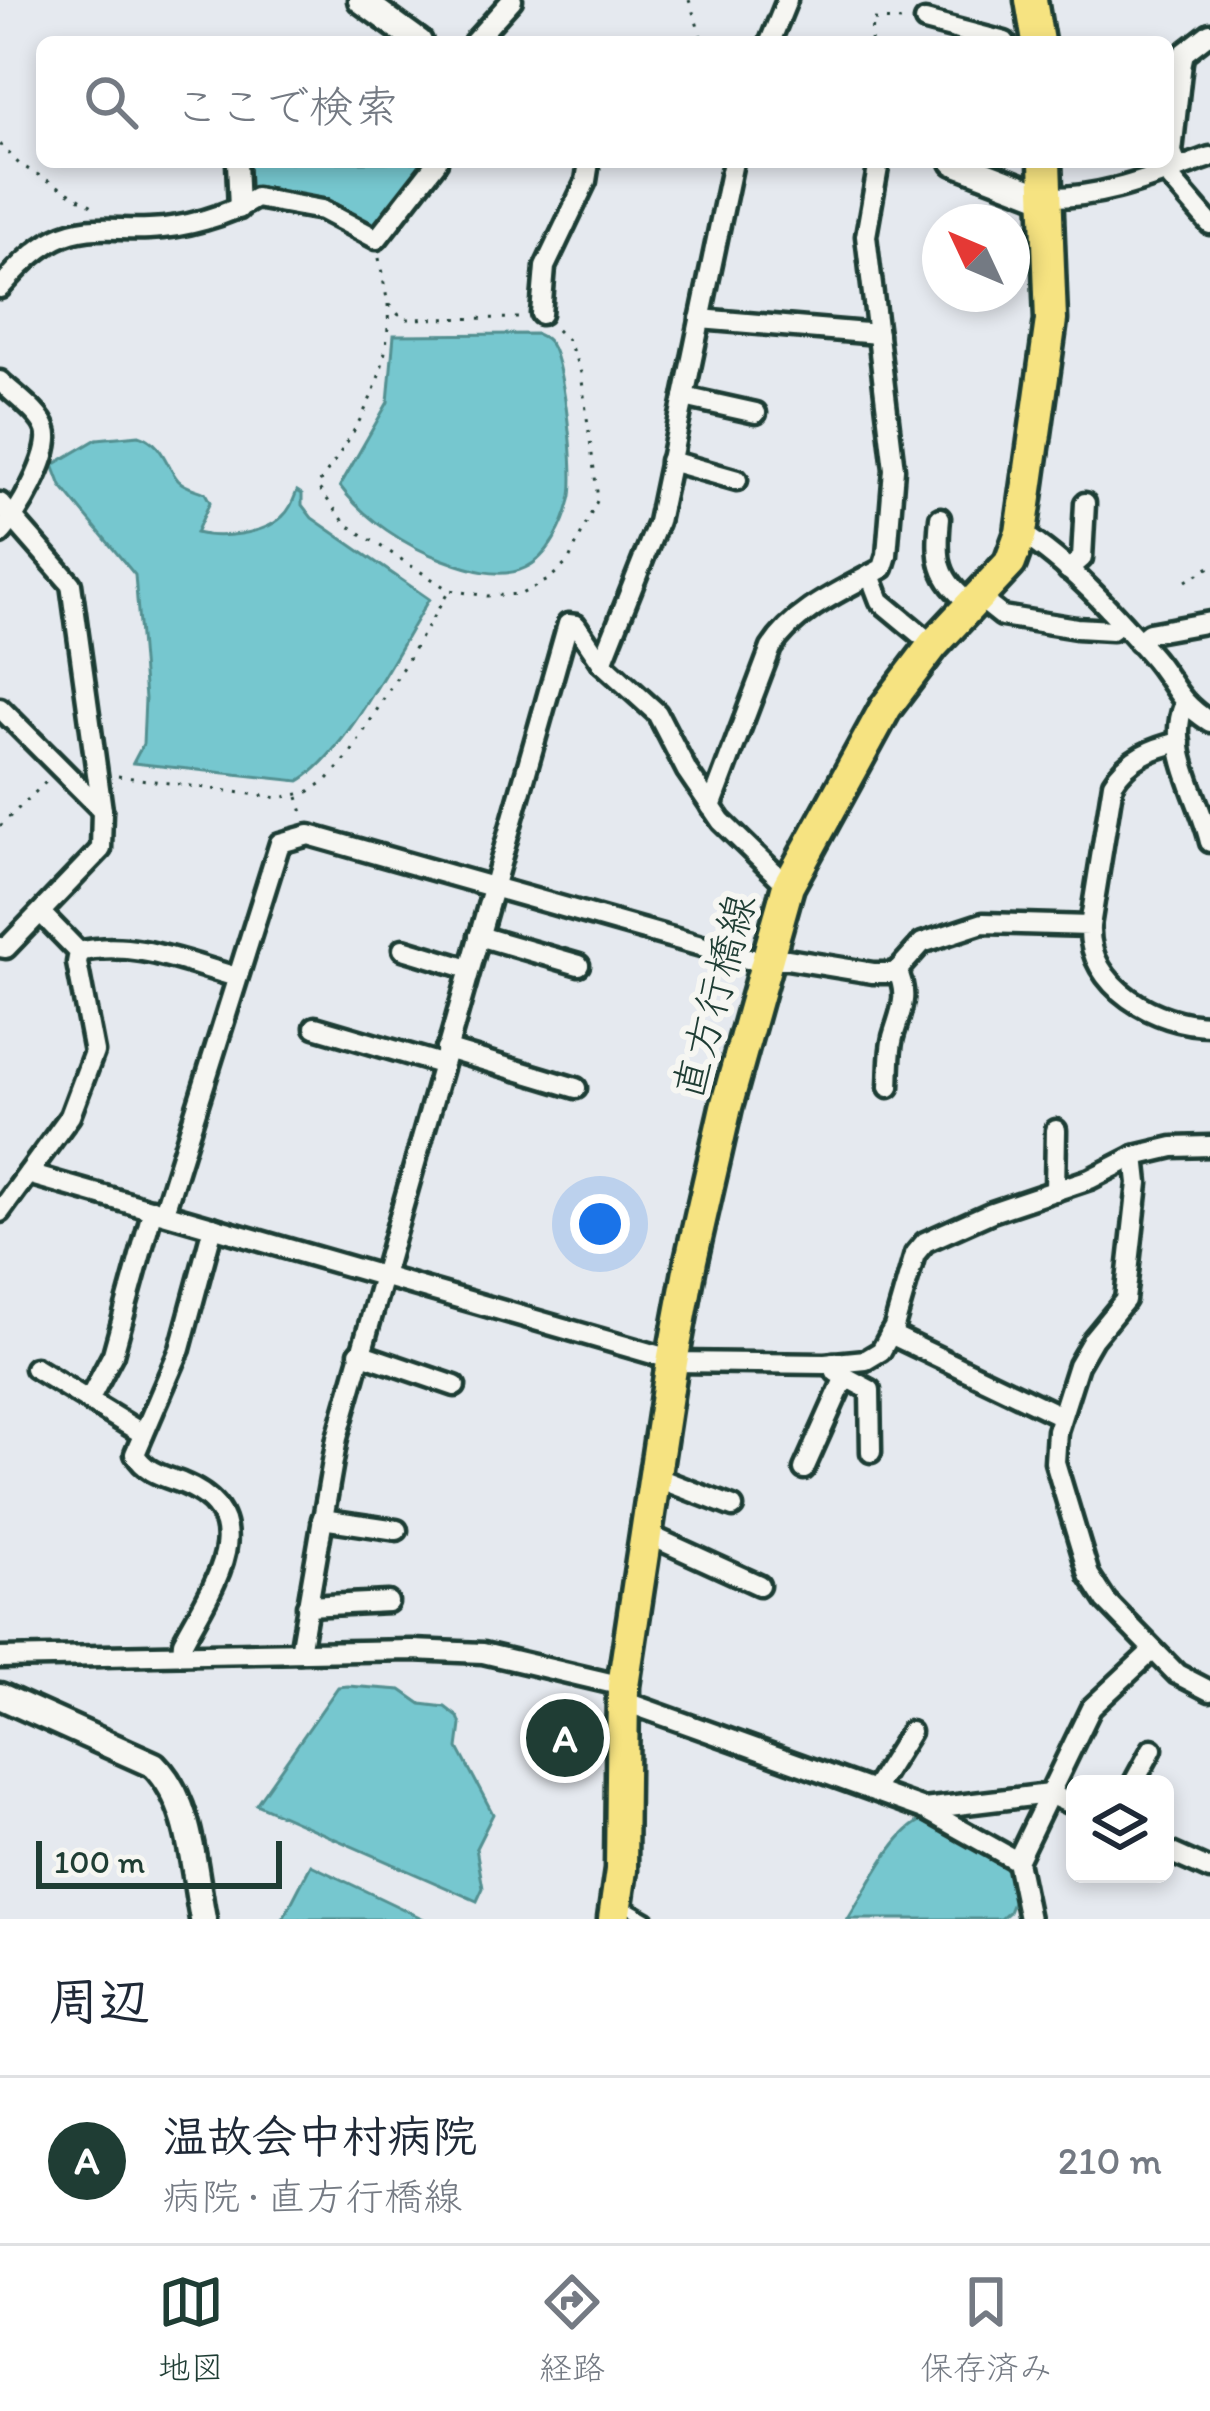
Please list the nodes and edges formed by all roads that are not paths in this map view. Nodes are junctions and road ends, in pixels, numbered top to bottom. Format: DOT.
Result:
graph roads {
  1 [pos="361,0"];
  2 [pos="512,0"];
  3 [pos="787,0"];
  4 [pos="1030,0"];
  5 [pos="925,21"];
  6 [pos="1210,33"];
  7 [pos="410,36"];
  8 [pos="479,36"];
  9 [pos="772,36"];
  10 [pos="982,36"];
  11 [pos="1037,36"];
  12 [pos="1174,134"];
  13 [pos="1210,157"];
  14 [pos="237,168"];
  15 [pos="431,168"];
  16 [pos="588,168"];
  17 [pos="732,168"];
  18 [pos="878,168"];
  19 [pos="970,168"];
  20 [pos="1045,168"];
  21 [pos="1172,171"];
  22 [pos="1045,197"];
  23 [pos="238,209"];
  24 [pos="1210,224"];
  25 [pos="0,288"];
  26 [pos="541,314"];
  27 [pos="700,319"];
  28 [pos="878,334"];
  29 [pos="0,380"];
  30 [pos="684,398"];
  31 [pos="756,413"];
  32 [pos="670,461"];
  33 [pos="737,480"];
  34 [pos="0,503"];
  35 [pos="1085,503"];
  36 [pos="940,518"];
  37 [pos="15,519"];
  38 [pos="1021,533"];
  39 [pos="0,534"];
  40 [pos="1068,570"];
  41 [pos="870,575"];
  42 [pos="975,600"];
  43 [pos="1210,622"];
  44 [pos="1119,623"];
  45 [pos="1138,642"];
  46 [pos="933,645"];
  47 [pos="602,663"];
  48 [pos="1184,705"];
  49 [pos="0,708"];
  50 [pos="1210,722"];
  51 [pos="1180,742"];
  52 [pos="712,807"];
  53 [pos="102,811"];
  54 [pos="1210,842"];
  55 [pos="493,886"];
  56 [pos="788,886"];
  57 [pos="41,913"];
  58 [pos="1090,926"];
  59 [pos="479,936"];
  60 [pos="0,947"];
  61 [pos="403,949"];
  62 [pos="79,952"];
  63 [pos="768,961"];
  64 [pos="579,965"];
  65 [pos="469,969"];
  66 [pos="897,970"];
  67 [pos="237,977"];
  68 [pos="1210,1025"];
  69 [pos="315,1027"];
  70 [pos="444,1056"];
  71 [pos="889,1087"];
  72 [pos="576,1088"];
  73 [pos="1056,1130"];
  74 [pos="1210,1146"];
  75 [pos="1135,1156"];
  76 [pos="28,1174"];
  77 [pos="1055,1191"];
  78 [pos="159,1211"];
  79 [pos="0,1212"];
  80 [pos="214,1227"];
  81 [pos="380,1275"];
  82 [pos="890,1334"];
  83 [pos="359,1353"];
  84 [pos="672,1362"];
  85 [pos="35,1368"];
  86 [pos="839,1370"];
  87 [pos="455,1386"];
  88 [pos="89,1400"];
  89 [pos="1061,1416"];
  90 [pos="143,1434"];
  91 [pos="872,1452"];
  92 [pos="804,1469"];
  93 [pos="655,1477"];
  94 [pos="733,1508"];
  95 [pos="322,1519"];
  96 [pos="397,1530"];
  97 [pos="646,1534"];
  98 [pos="759,1586"];
  99 [pos="388,1602"];
  100 [pos="307,1606"];
  101 [pos="1152,1651"];
  102 [pos="300,1652"];
  103 [pos="182,1654"];
  104 [pos="0,1658"];
  105 [pos="1210,1691"];
  106 [pos="623,1694"];
  107 [pos="0,1696"];
  108 [pos="910,1732"];
  109 [pos="1152,1749"];
  110 [pos="1138,1775"];
  111 [pos="874,1790"];
  112 [pos="1049,1794"];
  113 [pos="1066,1802"];
  114 [pos="924,1809"];
  115 [pos="1174,1854"];
  116 [pos="1017,1861"];
  117 [pos="1210,1870"];
  118 [pos="616,1910"];
  119 [pos="203,1919"];
  120 [pos="648,1919"];
  121 [pos="1030,1919"];
  1 -- 7 [label="street"];
  2 -- 8 [label="street"];
  3 -- 9 [label="street"];
  4 -- 11 [label="main road"];
  5 -- 10 [label="street"];
  6 -- 12 [label="street"];
  13 -- 21 [label="street"];
  14 -- 23 [label="street"];
  15 -- 23 [label="street"];
  16 -- 26 [label="street"];
  17 -- 27 [label="street"];
  18 -- 28 [label="street"];
  19 -- 22 [label="street"];
  20 -- 22 [label="main road, 直方行橋線"];
  21 -- 22 [label="street"];
  21 -- 24 [label="street"];
  22 -- 38 [label="main road, 直方行橋線"];
  23 -- 25 [label="street"];
  27 -- 28 [label="street"];
  27 -- 30 [label="street"];
  28 -- 41 [label="street"];
  29 -- 37 [label="street"];
  30 -- 31 [label="street"];
  30 -- 32 [label="street"];
  32 -- 33 [label="street"];
  32 -- 47 [label="street"];
  34 -- 37 [label="street"];
  35 -- 40 [label="street"];
  36 -- 42 [label="street"];
  37 -- 39 [label="street"];
  37 -- 53 [label="street"];
  38 -- 40 [label="street"];
  38 -- 42 [label="main road, 直方行橋線"];
  40 -- 44 [label="street"];
  41 -- 46 [label="street"];
  41 -- 52 [label="street"];
  42 -- 44 [label="street"];
  42 -- 46 [label="main road, 直方行橋線"];
  43 -- 45 [label="street"];
  44 -- 45 [label="street"];
  45 -- 48 [label="street"];
  46 -- 56 [label="main road, 直方行橋線"];
  47 -- 52 [label="street"];
  47 -- 55 [label="street"];
  48 -- 50 [label="street"];
  48 -- 51 [label="street"];
  49 -- 53 [label="street"];
  51 -- 54 [label="street"];
  51 -- 58 [label="street"];
  52 -- 56 [label="street"];
  53 -- 57 [label="street"];
  55 -- 59 [label="street"];
  55 -- 63 [label="street"];
  55 -- 67 [label="street"];
  56 -- 63 [label="main road, 直方行橋線"];
  57 -- 60 [label="street"];
  57 -- 62 [label="street"];
  58 -- 66 [label="street"];
  58 -- 68 [label="street"];
  59 -- 64 [label="street"];
  59 -- 65 [label="street"];
  61 -- 65 [label="street"];
  62 -- 67 [label="street"];
  62 -- 76 [label="street"];
  63 -- 66 [label="street"];
  63 -- 84 [label="main road, 直方行橋線"];
  65 -- 70 [label="street"];
  66 -- 71 [label="street"];
  67 -- 78 [label="street"];
  69 -- 70 [label="street"];
  70 -- 72 [label="street"];
  70 -- 81 [label="street"];
  73 -- 77 [label="street"];
  74 -- 75 [label="street"];
  75 -- 77 [label="street"];
  75 -- 89 [label="street"];
  76 -- 78 [label="street"];
  76 -- 79 [label="street"];
  77 -- 82 [label="street"];
  78 -- 80 [label="street"];
  78 -- 88 [label="street"];
  80 -- 81 [label="street"];
  80 -- 90 [label="street"];
  81 -- 83 [label="street"];
  81 -- 84 [label="street"];
  82 -- 86 [label="street"];
  82 -- 89 [label="street"];
  83 -- 87 [label="street"];
  83 -- 95 [label="street"];
  84 -- 86 [label="street"];
  84 -- 93 [label="main road, 直方行橋線"];
  85 -- 88 [label="street"];
  86 -- 91 [label="street"];
  86 -- 92 [label="street"];
  88 -- 90 [label="street"];
  89 -- 101 [label="street"];
  90 -- 103 [label="street"];
  93 -- 94 [label="street"];
  93 -- 97 [label="main road, 直方行橋線"];
  95 -- 96 [label="street"];
  95 -- 100 [label="street"];
  97 -- 98 [label="street"];
  97 -- 106 [label="main road, 直方行橋線"];
  99 -- 100 [label="street"];
  100 -- 102 [label="street"];
  101 -- 105 [label="street"];
  101 -- 112 [label="street"];
  102 -- 103 [label="street"];
  102 -- 106 [label="street"];
  103 -- 104 [label="street"];
  106 -- 111 [label="street"];
  106 -- 118 [label="main road, 直方行橋線"];
  107 -- 119 [label="street"];
  108 -- 111 [label="street"];
  109 -- 110 [label="street"];
  111 -- 114 [label="street"];
  112 -- 113 [label="street"];
  112 -- 114 [label="street"];
  112 -- 116 [label="street"];
  114 -- 116 [label="street"];
  115 -- 117 [label="street"];
  116 -- 121 [label="street"];
  118 -- 120 [label="lane"];
}
